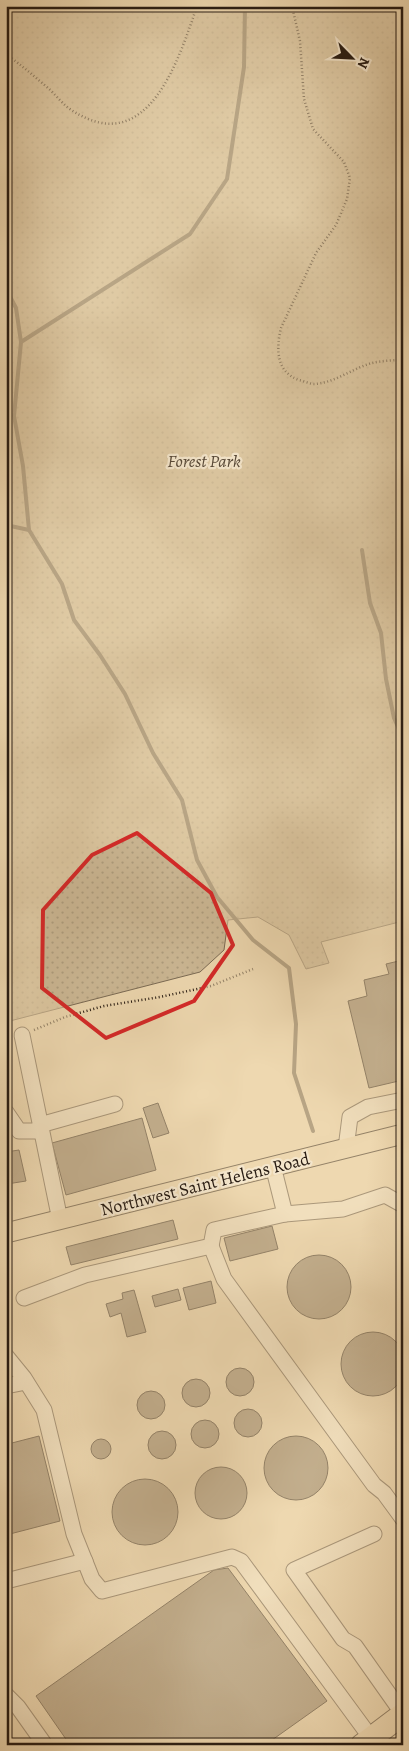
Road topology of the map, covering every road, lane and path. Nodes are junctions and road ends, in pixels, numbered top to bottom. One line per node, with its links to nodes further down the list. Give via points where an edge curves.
1 (197, 6): 3 (path, via 183,48 156,99 132,120 100,122 73,111)
2 (292, 6): 4 (path, via 300,41 304,100 313,129 344,162 350,178 347,199 336,225 316,253 281,328 278,360 285,372 313,384 372,364)
3 (6, 54)
4 (403, 360)
5 (253, 969): 6 (path, via 211,986 104,1006 65,1017)
6 (22, 1036): 10 (lane)
7 (403, 1100): 12 (lane, via 368,1107 350,1117)
8 (115, 1104): 10 (lane)
9 (6, 1112): 10 (lane, via 19,1131)
10 (41, 1128): 16 (lane)
11 (403, 1134): 12 (main road, Northwest Saint Helens Road)
12 (346, 1148): 13 (main road, Northwest Saint Helens Road)
13 (273, 1166): 15 (lane); 16 (main road, Northwest Saint Helens Road)
14 (401, 1200): 15 (lane, via 385,1195 343,1209)
15 (285, 1214): 18 (lane, via 214,1230)
16 (60, 1220): 17 (main road, Northwest Saint Helens Road)
17 (6, 1233)
18 (211, 1246): 19 (lane, via 85,1275); 23 (lane, via 224,1279 374,1485)
19 (24, 1298)
20 (6, 1356): 21 (lane)
21 (26, 1382): 22 (lane); 25 (lane, via 44,1410 74,1534)
22 (6, 1386)
23 (403, 1519)
24 (374, 1534): 28 (lane, via 294,1570 344,1639 355,1646)
25 (85, 1561): 26 (lane); 29 (lane, via 92,1579 102,1591 232,1557 241,1561)
26 (6, 1581)
27 (6, 1695): 30 (lane)
28 (403, 1714): 29 (highway)
29 (366, 1741)
30 (45, 1745)

